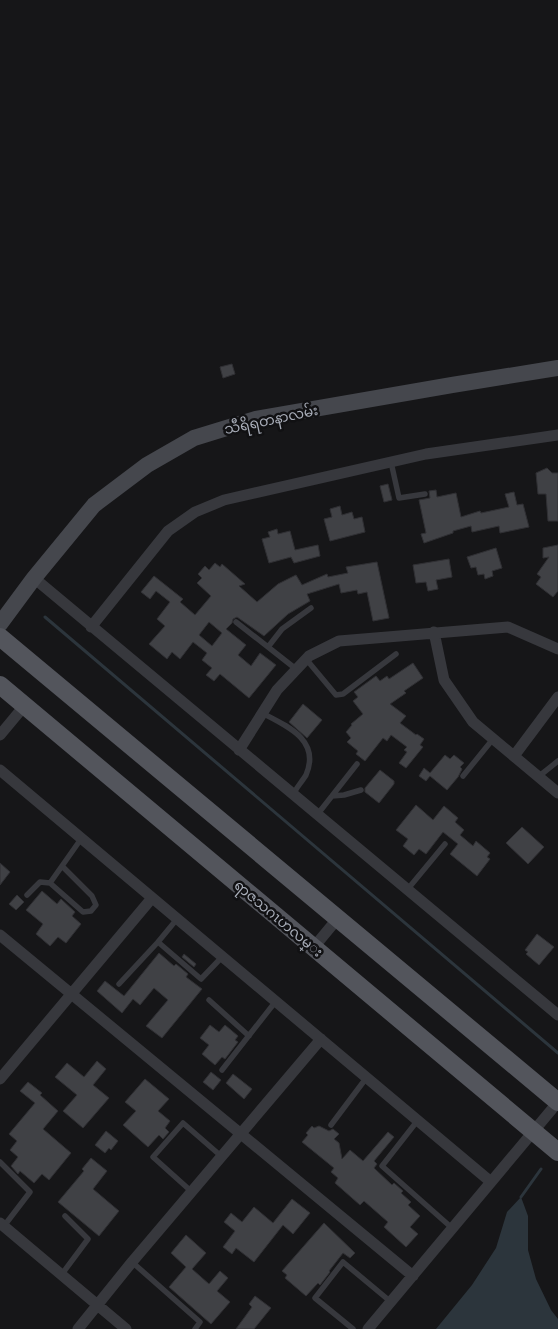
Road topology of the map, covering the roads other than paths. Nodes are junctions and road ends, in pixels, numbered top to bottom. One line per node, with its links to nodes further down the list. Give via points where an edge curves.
1 (558, 368): 5 (main road, သီရိရတနာလမ်း, via 256,419 194,438 147,465 94,505)
2 (558, 435): 3 (street)
3 (392, 462): 4 (lane, via 399,498); 9 (street, via 224,500 195,512 168,531)
4 (425, 494)
5 (34, 578): 8 (main road, သီရိရတနာလမ်း); 9 (street)
6 (311, 608): 12 (lane, via 282,629)
7 (236, 622): 12 (lane)
8 (0, 624)
9 (91, 627): 23 (street)
10 (434, 632): 13 (street, via 508,627); 15 (street, via 339,641); 22 (street, via 444,680 473,722)
11 (0, 637): 42 (main road)
12 (268, 647): 16 (lane)
13 (558, 649)
14 (396, 654): 15 (lane, via 336,696)
15 (306, 659): 16 (street)
16 (296, 670): 20 (street, via 276,690)
17 (0, 685): 19 (main road, ရာဇသဂၤဟလမ္း)
18 (556, 702): 24 (street)
19 (25, 705): 21 (street); 46 (main road, ရာဇသဂၤဟလမ္း)
20 (262, 713): 23 (street); 31 (lane, via 287,725 306,742 310,756 306,774)
21 (0, 735)
22 (493, 739): 24 (street); 28 (lane)
23 (239, 750): 34 (street)
24 (514, 756): 29 (street)
25 (558, 761): 29 (lane)
26 (357, 764): 33 (lane)
27 (1, 774): 35 (street)
28 (464, 776)
29 (538, 776): 32 (street)
30 (361, 790): 33 (lane)
31 (295, 791)
32 (558, 792)
33 (332, 796): 34 (lane)
34 (317, 815): 39 (street)
35 (81, 838): 37 (lane); 41 (street)
36 (446, 844): 39 (lane)
37 (62, 866): 38 (lane); 38 (lane, via 92,896 96,905 91,911 83,912)
38 (50, 883): 40 (lane, via 40,882)
39 (408, 890): 52 (street)
40 (27, 895)
41 (152, 898): 43 (street); 49 (street)
42 (338, 918): 46 (street); 58 (main road)
43 (177, 919): 45 (lane); 47 (street)
44 (0, 935): 49 (street)
45 (158, 942): 47 (lane, via 201,979); 48 (lane)
46 (314, 947): 61 (main road, ရာဇသဂၤဟလမ္း)
47 (222, 957): 51 (street)
48 (119, 984)
49 (71, 994): 57 (street); 62 (street)
50 (209, 1000): 53 (lane)
51 (276, 1001): 53 (lane); 54 (street)
52 (558, 1015)
53 (249, 1036): 55 (lane)
54 (321, 1039): 56 (street); 62 (street)
55 (222, 1070)
56 (367, 1077): 59 (street); 60 (lane)
57 (0, 1079)
58 (558, 1102): 61 (street)
59 (418, 1120): 66 (street); 70 (lane, via 382,1166)
60 (330, 1125)
61 (534, 1132): 63 (main road, ရာဇသဂၤဟလမ္း); 66 (street)
62 (240, 1134): 64 (street); 73 (street)
63 (558, 1152)
64 (221, 1156): 67 (street); 67 (lane, via 183,1124 153,1156)
65 (0, 1162): 69 (lane, via 30,1192)
66 (492, 1182): 70 (street)
67 (192, 1192): 71 (street)
68 (66, 1216): 72 (lane, via 88,1239)
69 (2, 1224): 72 (street)
70 (452, 1228): 73 (street)
71 (132, 1262): 75 (street); 78 (lane, via 200,1322)
72 (62, 1274): 75 (street)
73 (413, 1276): 74 (street)
74 (391, 1302): 79 (lane, via 343,1262 315,1298); 80 (street)
75 (98, 1304): 76 (street); 77 (street)
76 (78, 1329)
77 (126, 1329)
78 (195, 1329)
79 (353, 1329)
80 (368, 1329)

